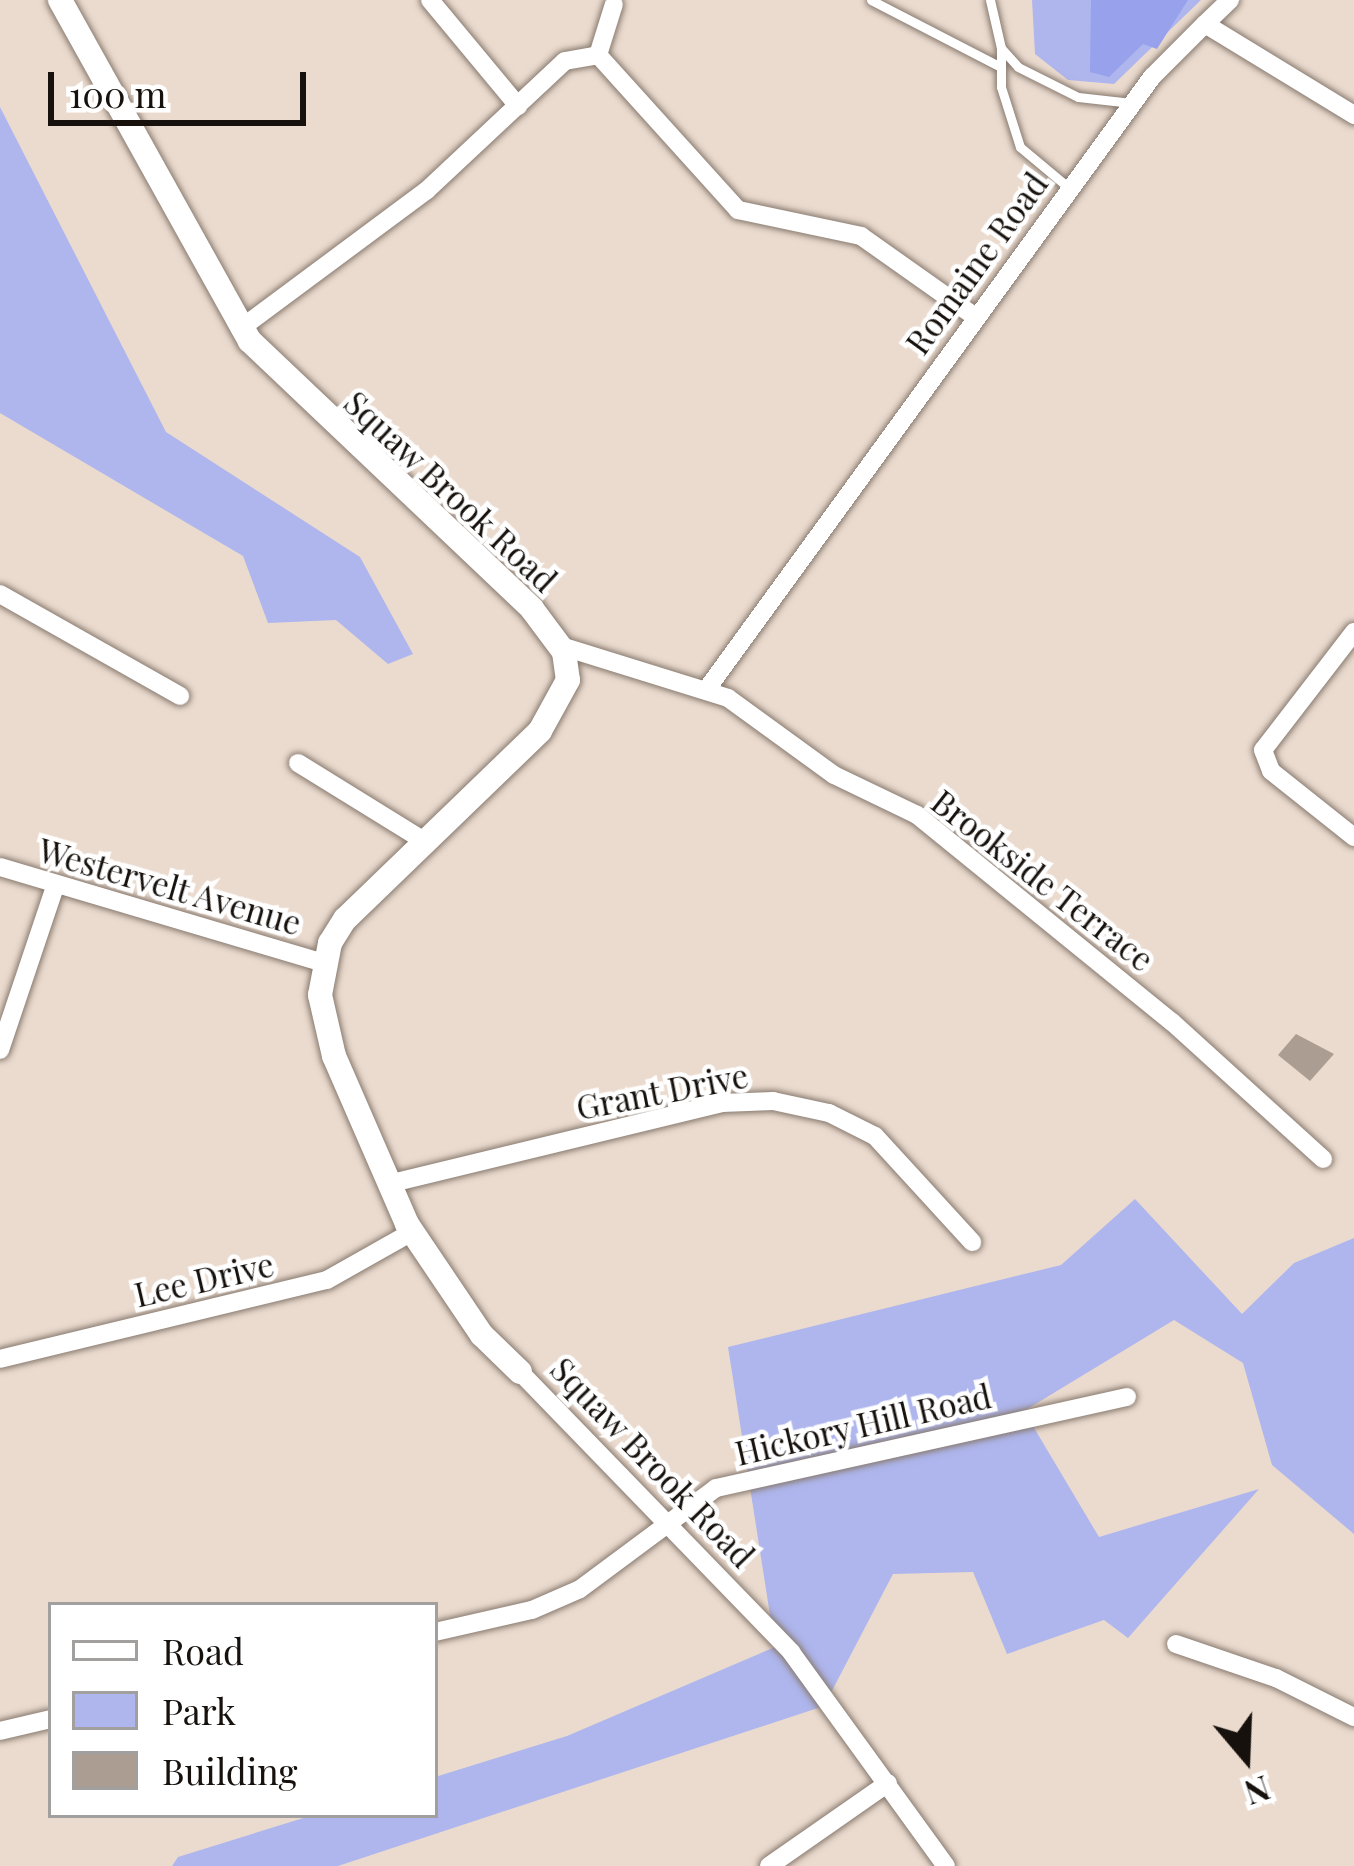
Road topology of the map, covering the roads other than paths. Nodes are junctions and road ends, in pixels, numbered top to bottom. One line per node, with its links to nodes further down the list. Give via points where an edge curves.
1 (60, 0): 16 (street, Squaw Brook Road)
2 (430, 0): 12 (street)
3 (871, 0): 10 (lane)
4 (990, 0): 8 (lane)
5 (1230, 0): 7 (street, Romaine Road)
6 (614, 4): 9 (street)
7 (1205, 24): 11 (street, Romaine Road); 13 (street)
8 (1001, 48): 10 (lane); 11 (lane, via 1018,67 1078,98)
9 (598, 55): 12 (street, via 566,61); 15 (street, via 738,210 861,236)
10 (1001, 68): 14 (lane, via 1020,147)
11 (1132, 103): 14 (street, Romaine Road)
12 (518, 106): 16 (street, via 426,191)
13 (1354, 115)
14 (1069, 188): 15 (street, Romaine Road)
15 (974, 316): 20 (street, Romaine Road)
16 (241, 329): 19 (street, Squaw Brook Road)
17 (0, 594): 21 (street)
18 (1354, 632): 23 (street, via 1263,750 1271,771)
19 (561, 646): 20 (street, Brookside Terrace); 24 (street, Squaw Brook Road, via 568,680 550,717)
20 (707, 689): 29 (street, Brookside Terrace, via 835,775 942,832)
21 (180, 696)
22 (298, 764): 24 (street)
23 (1354, 837)
24 (426, 842): 27 (street, Squaw Brook Road, via 345,920)
25 (0, 867): 26 (street, Westervelt Avenue)
26 (56, 884): 27 (street, Westervelt Avenue); 28 (street)
27 (324, 963): 30 (street, Squaw Brook Road, via 323,1022)
28 (0, 1050)
29 (1323, 1159)
30 (388, 1184): 31 (street, Squaw Brook Road); 32 (street, Grant Drive, via 722,1103 773,1101 829,1113 875,1136)
31 (412, 1232): 33 (street, Lee Drive, via 327,1280); 34 (street, Squaw Brook Road, via 482,1335)
32 (972, 1242)
33 (0, 1360)
34 (520, 1372): 36 (street, Squaw Brook Road)
35 (1127, 1397): 36 (street, Hickory Hill Road, via 716,1488)
36 (666, 1522): 37 (street, Hickory Hill Road, via 608,1571 545,1606); 42 (street, Squaw Brook Road, via 790,1652)
37 (438, 1631)
38 (1176, 1644): 39 (street, via 1276,1678)
39 (1354, 1717)
40 (48, 1720): 41 (street)
41 (0, 1731)
42 (888, 1783): 43 (street); 44 (street, Squaw Brook Road)
43 (770, 1866)
44 (946, 1866)

